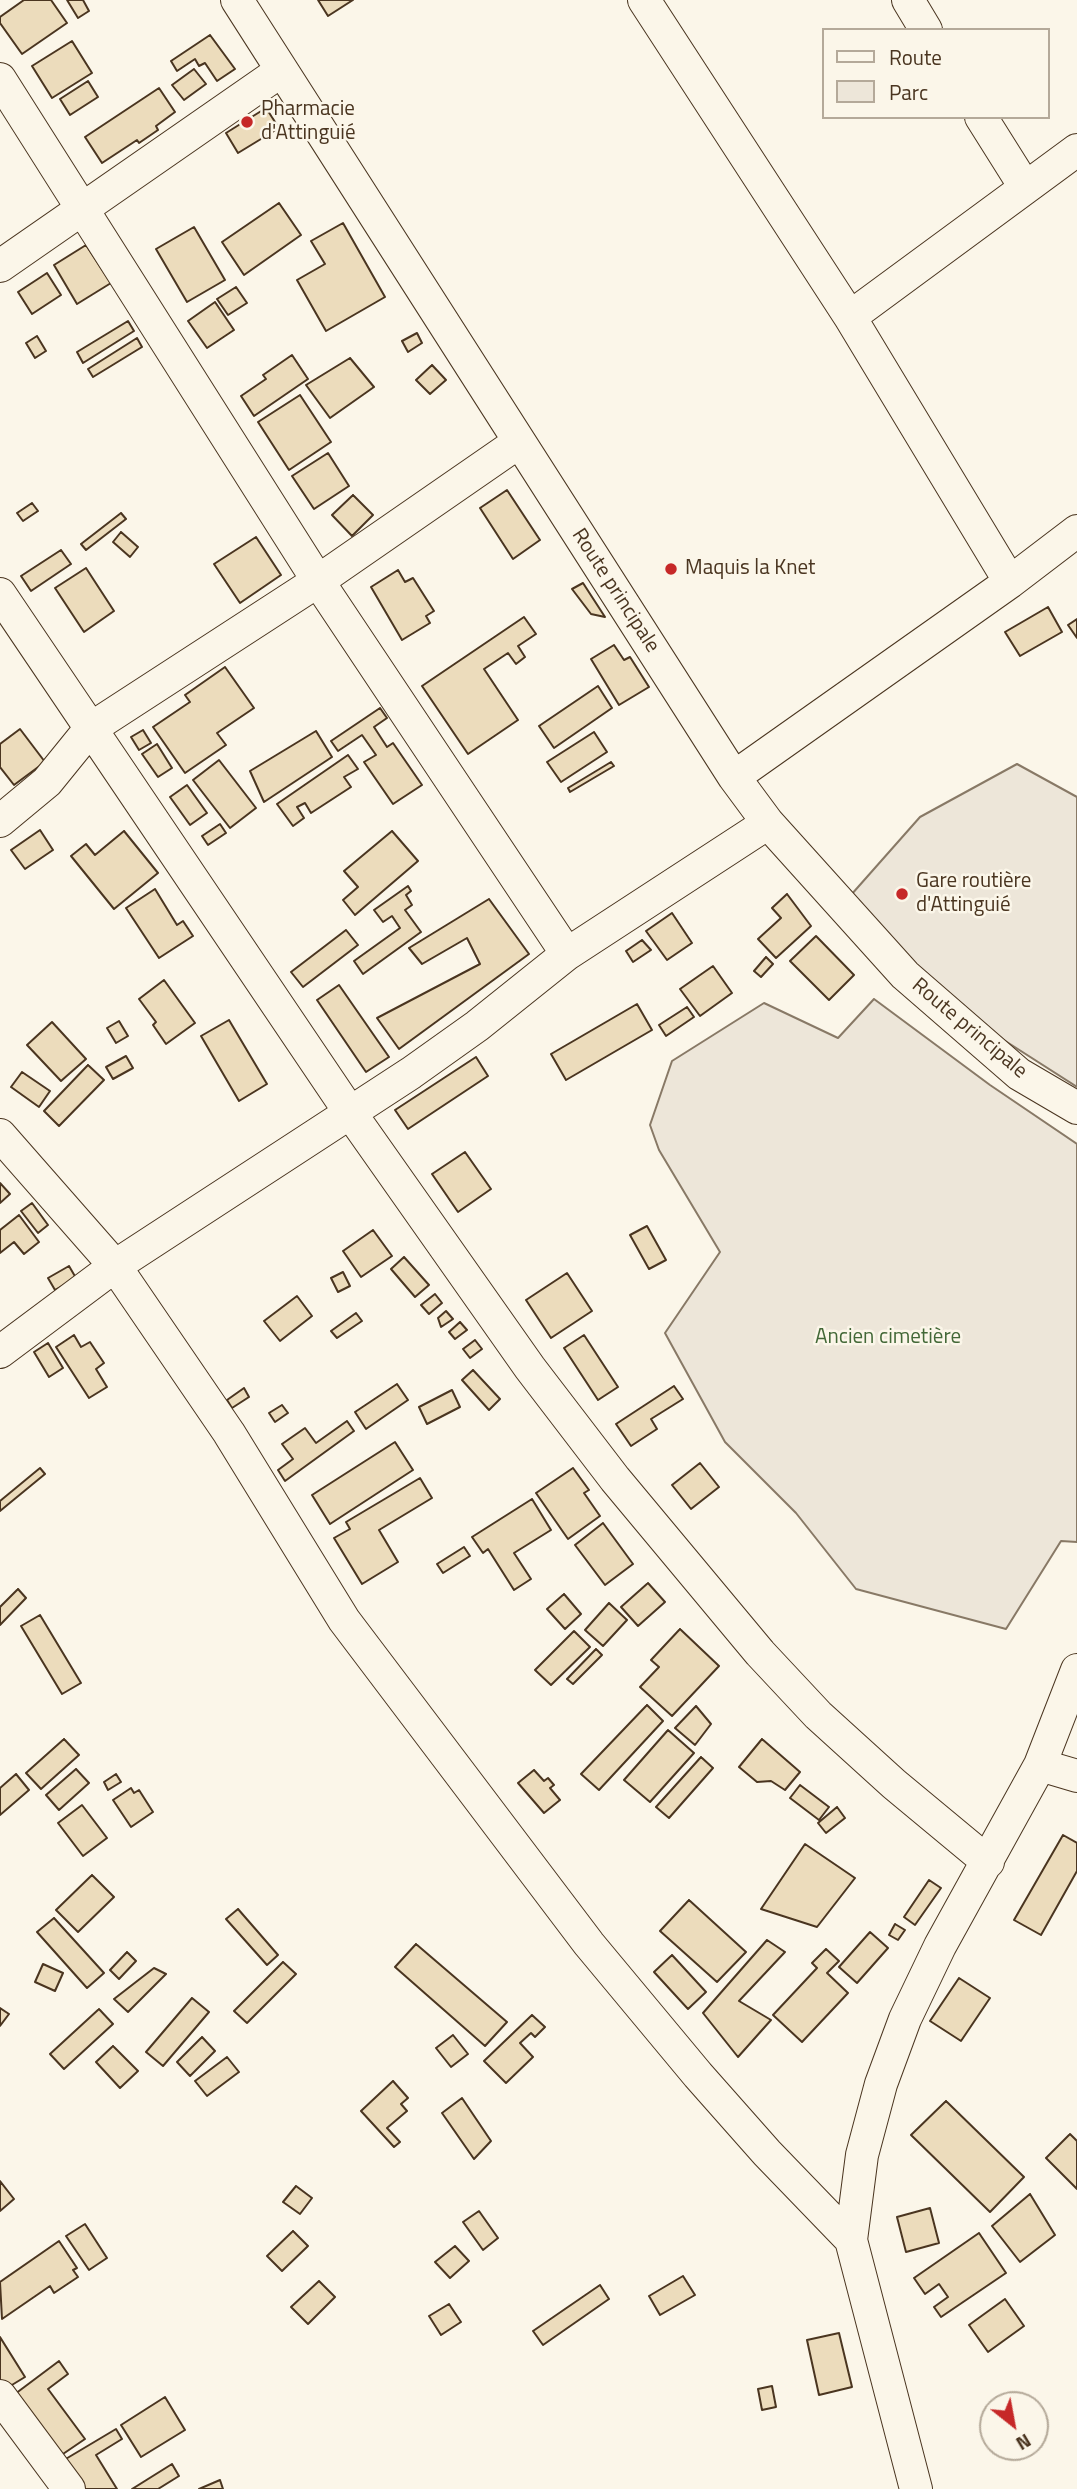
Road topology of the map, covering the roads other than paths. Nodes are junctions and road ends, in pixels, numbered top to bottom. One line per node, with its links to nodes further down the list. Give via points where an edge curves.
1 (237, 0): 5 (street, Route principale)
2 (644, 0): 12 (street)
3 (908, 0): 4 (street)
4 (925, 28)
5 (281, 71): 10 (street); 13 (street, Route principale)
6 (0, 79): 10 (street)
7 (982, 119): 9 (street)
8 (1077, 150): 9 (street)
9 (1026, 187): 12 (street)
10 (83, 209): 11 (street); 15 (street)
11 (0, 266)
12 (850, 317): 16 (street)
13 (519, 442): 15 (street); 19 (street, Route principale)
14 (1077, 531): 16 (street)
15 (318, 581): 18 (street); 22 (street)
16 (1010, 582): 19 (street)
17 (0, 594): 18 (street)
18 (90, 729): 20 (street, via 47,782); 24 (street)
19 (734, 776): 21 (street, Route principale)
20 (0, 821)
21 (768, 823): 22 (street); 23 (street, Route principale, via 905,975 1018,1074)
22 (566, 954): 24 (street, via 477,1026)
23 (1077, 1108)
24 (349, 1111): 26 (street); 31 (street, via 530,1368 692,1574 818,1715)
25 (0, 1135): 26 (street)
26 (115, 1266): 27 (street); 32 (street, via 229,1433 344,1620 462,1779 589,1944 698,2075)
27 (0, 1352)
28 (1077, 1671): 29 (street)
29 (1040, 1765): 30 (street); 31 (street)
30 (1077, 1776)
31 (988, 1862): 32 (street, via 940,1946 881,2084 862,2155)
32 (851, 2240): 35 (street)
33 (0, 2396): 34 (street)
34 (69, 2489)
35 (916, 2489)

